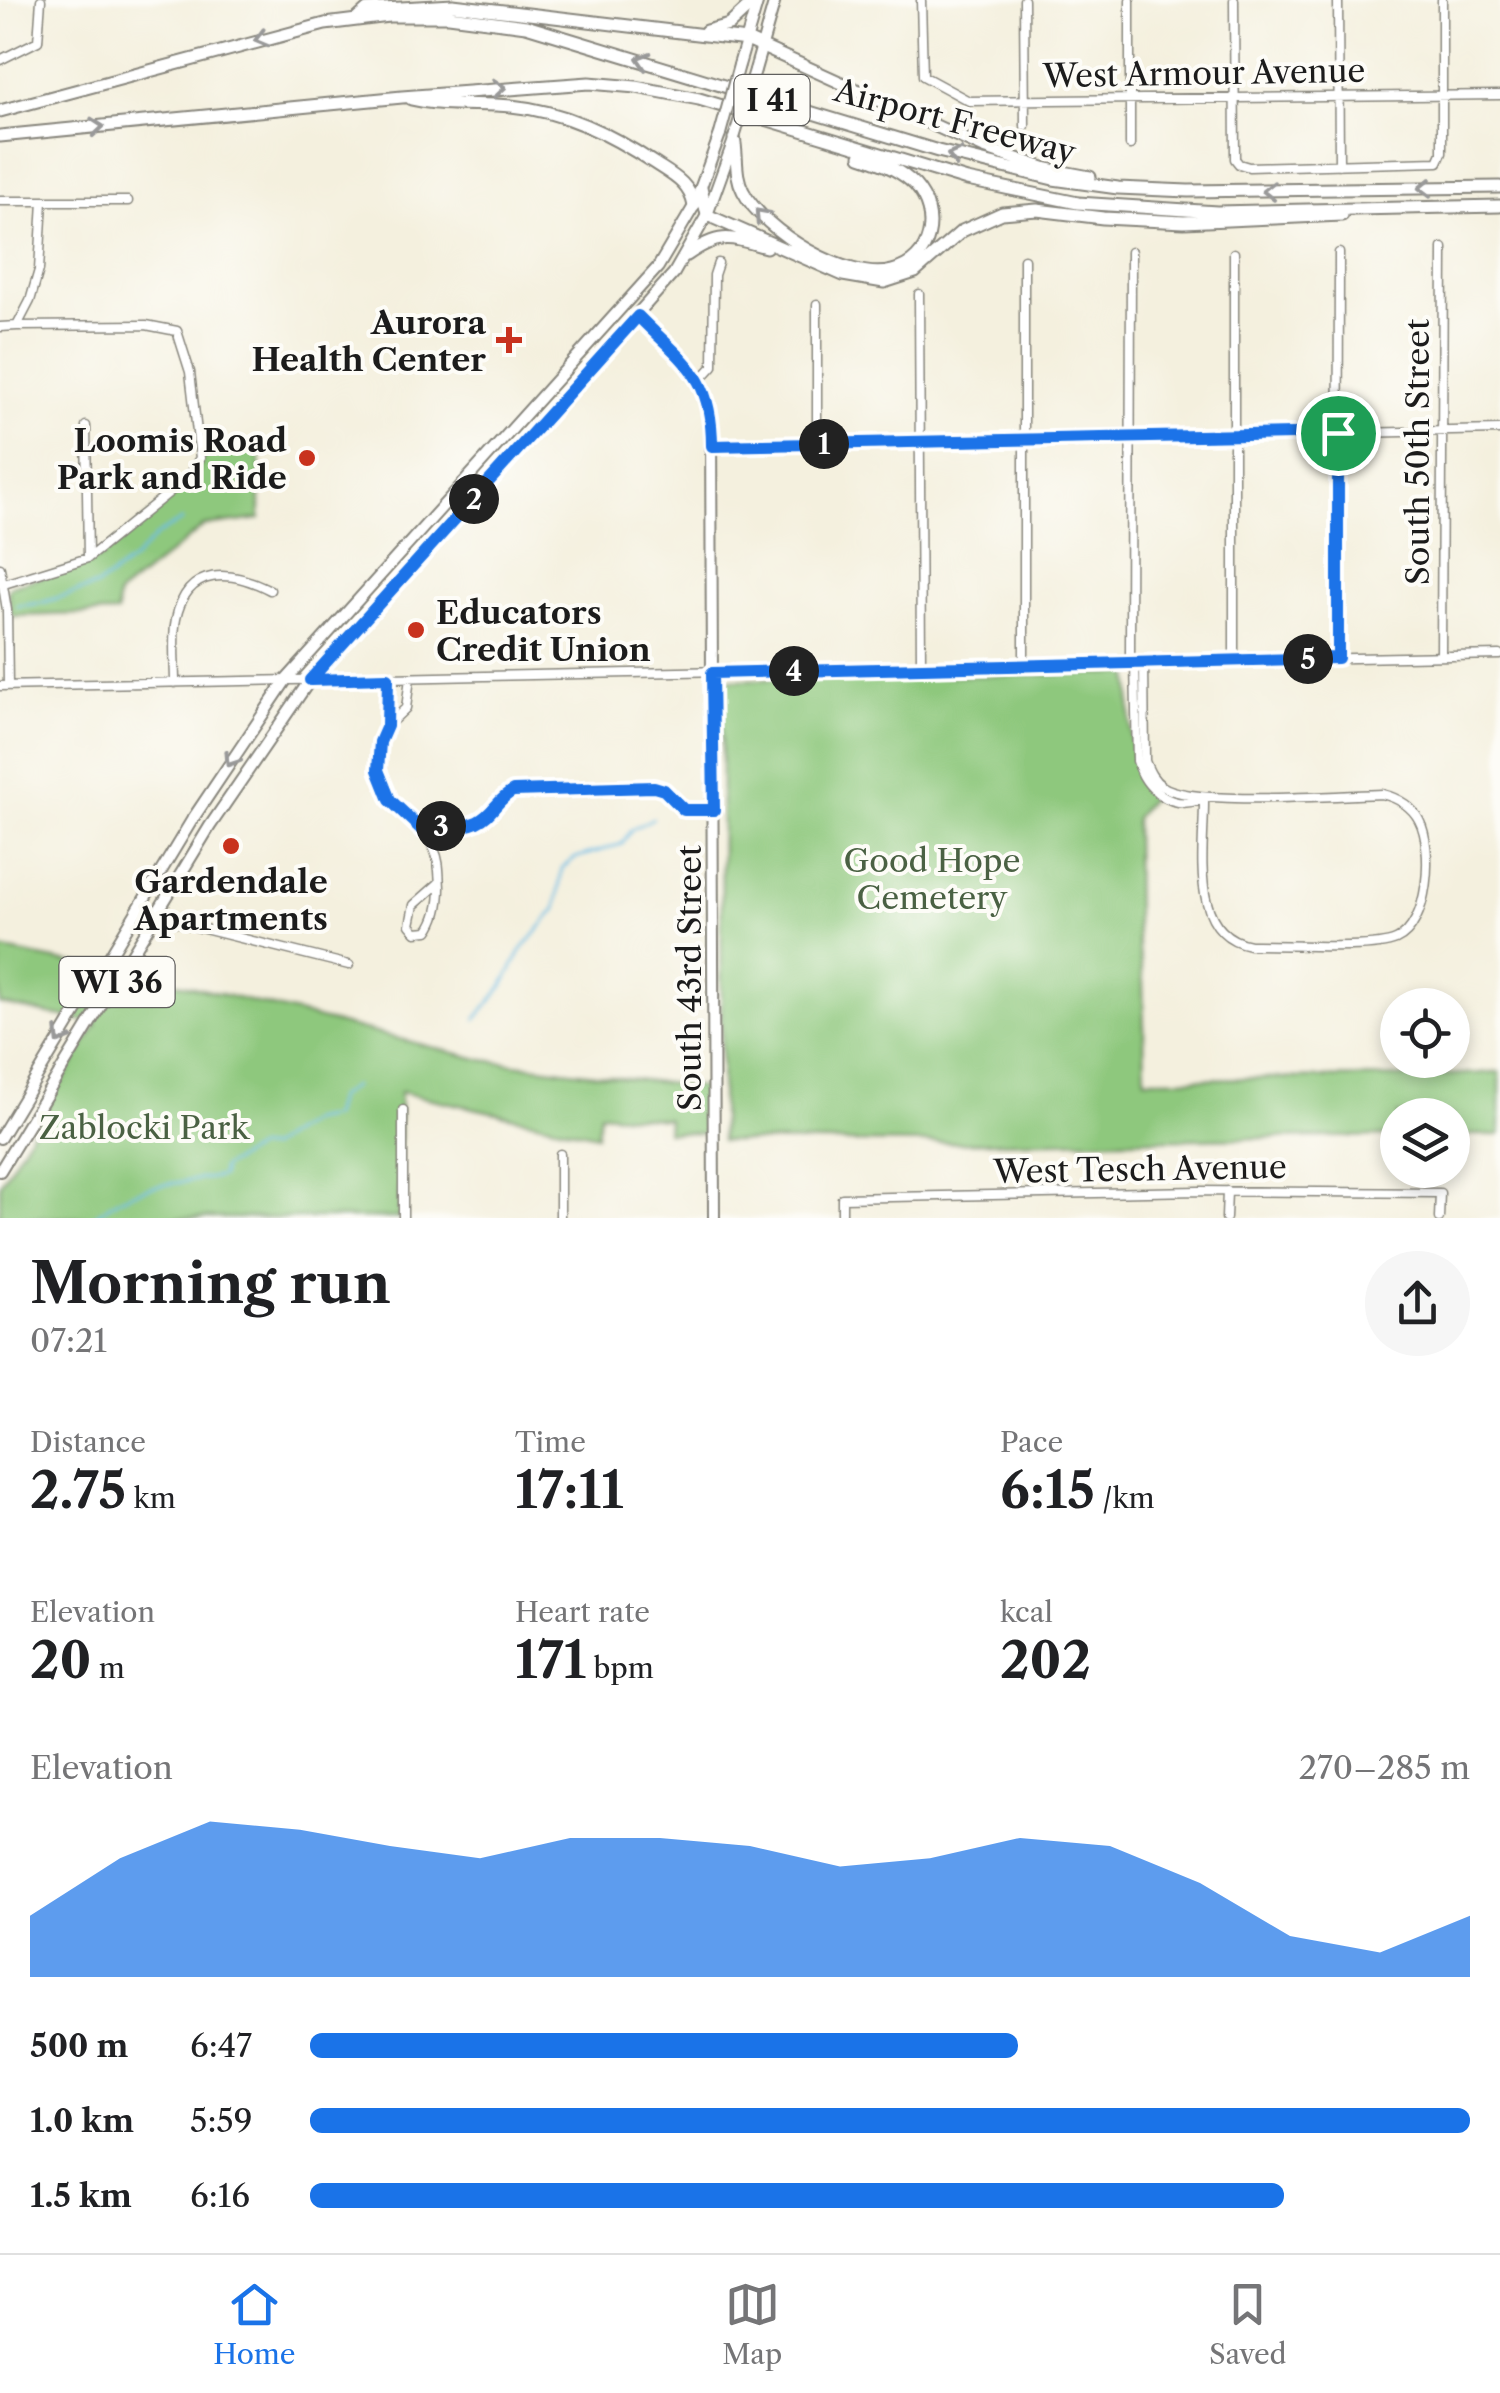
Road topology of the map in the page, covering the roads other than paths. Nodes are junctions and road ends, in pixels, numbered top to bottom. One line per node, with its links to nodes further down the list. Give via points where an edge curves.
1 (41, 0): 14 (street, via 38,41)
2 (757, 0): 11 (highway, via 729,25); 12 (main road, WI 36)
3 (776, 0): 13 (main road, WI 36)
4 (922, 0): 21 (street, West Armour Avenue, via 923,76 965,100)
5 (1024, 0): 21 (street)
6 (1130, 0): 19 (street)
7 (1234, 0): 20 (street)
8 (1338, 0): 17 (street)
9 (1442, 0): 18 (street)
10 (357, 19): 11 (highway, via 367,10 453,5); 22 (highway, Airport Freeway / I 41, one-way to 22); 31 (highway, Airport Freeway / I 41, one-way to 10, via 1088,184 985,164 510,22)
11 (696, 32): 12 (highway)
12 (747, 40): 13 (highway); 30 (main road, WI 36, bridge)
13 (762, 45): 26 (main road, WI 36, bridge); 31 (highway, via 1004,156)
14 (0, 60)
15 (1500, 95): 18 (street, West Armour Avenue)
16 (402, 96): 23 (highway, Airport Freeway / I 41, one-way to 23, via 636,87); 25 (highway, Airport Freeway / I 41, one-way to 16); 35 (highway, via 544,111 596,129 688,186)
17 (1338, 96): 18 (street, West Armour Avenue); 20 (street, West Armour Avenue); 28 (street)
18 (1441, 96): 28 (street, via 1440,160)
19 (1130, 98): 20 (street, West Armour Avenue); 21 (street, West Armour Avenue); 27 (street)
20 (1234, 98): 28 (street, via 1238,164)
21 (1025, 101): 24 (street)
22 (0, 111)
23 (774, 121): 26 (highway, one-way to 26, via 910,180 930,215 920,255 894,271 873,273 784,237 760,217 740,186); 37 (highway, Airport Freeway / I 41, via 968,180 1078,203 1166,211)
24 (1026, 126)
25 (0, 136)
26 (734, 138): 38 (main road, WI 36)
27 (1130, 145)
28 (1339, 166)
29 (1500, 187): 31 (highway, Airport Freeway / I 41, one-way to 31)
30 (702, 188): 35 (main road, WI 36); 38 (highway)
31 (1188, 192)
32 (0, 201): 34 (street)
33 (128, 201): 34 (street)
34 (43, 202): 52 (street, via 36,285)
35 (694, 206): 47 (main road, WI 36)
36 (1500, 206): 37 (highway, Airport Freeway / I 41)
37 (1349, 209): 40 (highway, via 1340,217 1204,222 1038,210 1002,214 962,232 915,272 884,282 843,275)
38 (707, 216): 40 (highway); 44 (main road, WI 36)
39 (1443, 248): 58 (street, South 50th Street)
40 (785, 251): 44 (highway, via 730,237)
41 (1131, 252): 61 (street)
42 (1234, 253): 60 (street)
43 (1339, 253): 59 (street)
44 (686, 255): 51 (main road, WI 36)
45 (1024, 259): 62 (street)
46 (718, 263): 55 (street, South 43rd Street, via 712,366)
47 (650, 276): 50 (main road, WI 36); 51 (main road, via 636,305)
48 (920, 294): 63 (street)
49 (817, 304): 64 (street)
50 (624, 306): 54 (main road); 66 (main road, WI 36)
51 (638, 316): 54 (main road, WI 36); 55 (main road)
52 (17, 326): 53 (street); 68 (street, via 146,325 177,331 190,372 200,458 186,478)
53 (0, 327)
54 (604, 354): 67 (main road, WI 36)
55 (700, 380): 65 (main road, South 43rd Street)
56 (86, 426): 68 (street)
57 (1500, 430): 58 (street)
58 (1442, 431): 59 (street); 73 (street, South 50th Street)
59 (1338, 433): 60 (street); 74 (street)
60 (1234, 435): 61 (street); 76 (street)
61 (1129, 438): 62 (street); 75 (street)
62 (1025, 440): 63 (street); 77 (street)
63 (922, 442): 64 (street); 78 (street)
64 (816, 444): 65 (street)
65 (712, 446): 79 (main road, South 43rd Street)
66 (455, 492): 67 (main road); 82 (main road, WI 36)
67 (470, 503): 83 (main road, WI 36)
68 (88, 558): 70 (street)
69 (0, 568): 70 (street)
70 (4, 584): 85 (street)
71 (270, 590): 84 (street, via 221,574 182,597 175,624)
72 (1500, 655): 73 (street)
73 (1441, 656): 74 (street)
74 (1338, 658): 76 (street)
75 (1136, 661): 76 (street); 77 (street); 87 (street, via 1145,782 1170,800)
76 (1234, 661)
77 (1024, 663): 78 (street)
78 (921, 667): 79 (street)
79 (712, 673): 81 (street); 88 (main road, South 43rd Street)
80 (388, 678): 81 (street); 83 (street); 86 (street)
81 (410, 678): 86 (street, via 406,708)
82 (286, 680): 83 (street); 84 (street); 91 (main road, WI 36, one-way to 91)
83 (310, 680): 92 (main road, WI 36)
84 (176, 683): 85 (street)
85 (4, 686)
86 (387, 726): 89 (street, via 378,753 383,788)
87 (1204, 798): 87 (street, via 1382,794 1402,801 1421,824 1425,844 1416,922 1401,938 1379,944 1250,946 1230,940 1206,906)
88 (714, 810): 89 (street, via 684,810 654,787 513,791 482,820); 103 (main road, South 43rd Street)
89 (422, 830): 90 (street, via 436,852)
90 (440, 883): 90 (street, via 432,926 416,932 410,924 414,905)
91 (140, 908): 92 (street); 94 (main road, WI 36, one-way to 94)
92 (156, 917): 93 (street); 95 (main road, WI 36)
93 (350, 965)
94 (34, 1081): 95 (main road); 97 (main road, WI 36)
95 (51, 1090): 99 (main road, WI 36)
96 (403, 1110): 101 (street)
97 (0, 1138)
98 (560, 1154): 102 (street)
99 (0, 1172)
100 (1227, 1191): 104 (street, West Tesch Avenue, via 842,1198); 105 (street); 106 (street, West Tesch Avenue, via 1440,1194)
101 (403, 1218)
102 (560, 1218)
103 (714, 1218)
104 (842, 1218)
105 (1226, 1218)
106 (1439, 1218)

